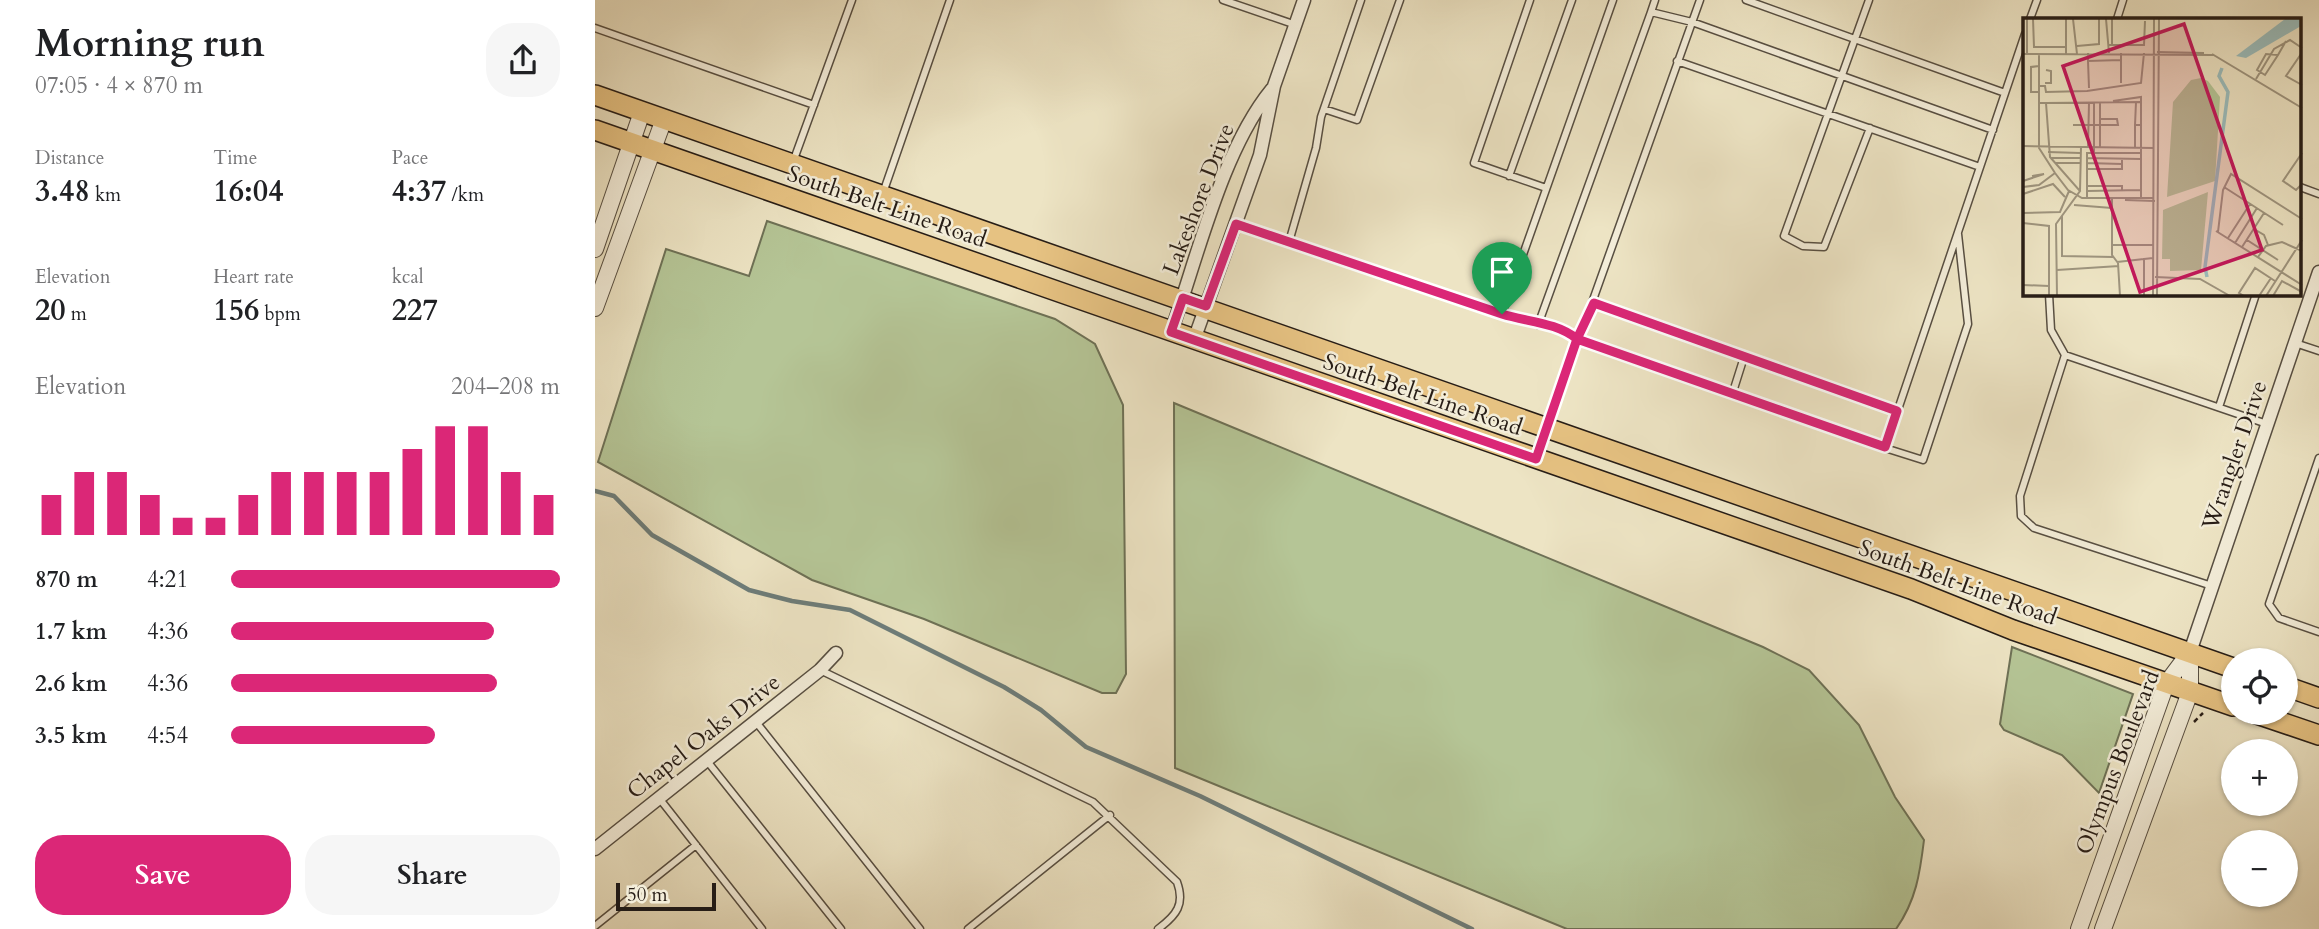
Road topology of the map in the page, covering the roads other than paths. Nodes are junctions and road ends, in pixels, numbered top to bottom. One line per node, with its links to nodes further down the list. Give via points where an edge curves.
1 (852, 0): 30 (lane)
2 (950, 0): 46 (lane)
3 (1223, 0): 16 (lane)
4 (1304, 0): 21 (street, Lakeshore Drive)
5 (1361, 0): 31 (lane)
6 (1400, 0): 31 (lane, via 1357,120)
7 (1530, 0): 42 (lane, via 1474,163)
8 (1572, 0): 42 (lane)
9 (1613, 0): 44 (lane)
10 (1655, 0): 17 (lane)
11 (1700, 0): 20 (lane)
12 (1746, 0): 23 (lane)
13 (1868, 0): 23 (lane)
14 (2037, 0): 18 (lane)
15 (2123, 0): 19 (lane)
16 (1235, 2): 21 (lane)
17 (1651, 12): 20 (lane); 59 (lane)
18 (2030, 18)
19 (2117, 18)
20 (1692, 22): 25 (lane); 26 (lane)
21 (1296, 25): 27 (street, Lakeshore Drive)
22 (595, 28): 30 (lane)
23 (1856, 39): 26 (lane); 28 (lane)
24 (2023, 40): 28 (lane)
25 (1677, 61): 33 (lane); 55 (lane)
26 (1841, 76): 33 (lane); 37 (lane)
27 (1274, 86): 47 (street, Lakeshore Drive, via 1260,155); 54 (street, Lakeshore Drive, via 1256,108 1234,150)
28 (2005, 93): 37 (lane)
29 (595, 95): 32 (main road, South Belt Line Road)
30 (814, 105): 40 (lane)
31 (1324, 109): 49 (lane)
32 (642, 112): 34 (main road, South Belt Line Road); 38 (street)
33 (1828, 114): 35 (lane); 35 (lane, via 1784,236 1803,246 1824,247)
34 (664, 119): 39 (street); 40 (main road, South Belt Line Road)
35 (1870, 128): 41 (lane)
36 (595, 130): 38 (main road, South Belt Line Road)
37 (1993, 130): 41 (lane)
38 (632, 143): 39 (main road, South Belt Line Road); 50 (street)
39 (653, 150): 57 (street); 60 (main road, South Belt Line Road)
40 (793, 163): 46 (main road, South Belt Line Road)
41 (1980, 166): 48 (lane)
42 (1510, 176): 44 (lane)
43 (2301, 187): 45 (lane)
44 (1546, 188): 58 (lane)
45 (2319, 194)
46 (883, 195): 54 (main road, South Belt Line Road)
47 (1236, 224): 49 (lane); 56 (street, Lakeshore Drive)
48 (1958, 232): 69 (lane); 72 (lane, via 1968,324 1923,460)
49 (1289, 242): 58 (lane)
50 (595, 248)
51 (2319, 272): 63 (street, Wrangler Drive)
52 (2049, 296): 65 (lane, via 2051,330)
53 (2255, 296): 68 (lane)
54 (1183, 298): 56 (main road, South Belt Line Road); 60 (street, Lakeshore Drive)
55 (1594, 303): 61 (lane); 66 (lane)
56 (1206, 306): 62 (street, Lakeshore Drive); 71 (main road, South Belt Line Road)
57 (595, 308)
58 (1502, 314): 59 (lane)
59 (1538, 325): 61 (lane, via 1553,325)
60 (1171, 332): 62 (main road, South Belt Line Road)
61 (1577, 339): 67 (lane); 71 (lane)
62 (1194, 340): 74 (main road, South Belt Line Road)
63 (2295, 343): 64 (lane); 70 (street, Wrangler Drive)
64 (2319, 351)
65 (2065, 355): 68 (lane); 75 (lane, via 2020,496 2021,516 2034,528)
66 (1744, 357): 67 (lane); 69 (lane)
67 (1732, 395): 72 (lane)
68 (2219, 407): 70 (lane)
69 (1897, 411): 72 (lane)
70 (2267, 424): 75 (street, Wrangler Drive)
71 (1547, 428): 74 (main road); 77 (main road, South Belt Line Road)
72 (1885, 447)
73 (2319, 458): 76 (lane, via 2269,604 2279,618)
74 (1536, 459): 81 (main road, South Belt Line Road, via 1911,589)
75 (2212, 586): 77 (street, Wrangler Drive)
76 (2319, 632)
77 (2190, 652): 79 (main road, South Belt Line Road); 81 (street, Olympus Boulevard); 83 (street, Olympus Boulevard)
78 (835, 653): 80 (street, Chapel Oaks Drive)
79 (2221, 664)
80 (820, 670): 86 (street, Chapel Oaks Drive); 91 (lane, via 1093,802)
81 (2166, 684): 83 (main road, South Belt Line Road); 94 (street, Olympus Boulevard)
82 (2298, 691): 84 (main road)
83 (2190, 692): 85 (main road, South Belt Line Road); 97 (street, Olympus Boulevard)
84 (2319, 698)
85 (2221, 702)
86 (756, 722): 89 (street, Chapel Oaks Drive); 101 (lane)
87 (2289, 725): 88 (main road)
88 (2319, 735)
89 (706, 760): 90 (street, Chapel Oaks Drive); 100 (lane)
90 (659, 798): 92 (lane); 93 (street, Chapel Oaks Drive)
91 (1110, 815): 102 (lane); 103 (lane, via 1177,882 1182,896 1175,916)
92 (696, 845): 95 (lane); 96 (lane)
93 (595, 849)
94 (2081, 922): 97 (street)
95 (756, 923): 98 (lane); 99 (lane)
96 (595, 926)
97 (2104, 926)
98 (749, 929)
99 (761, 929)
100 (841, 929)
101 (920, 929)
102 (968, 929)
103 (1158, 929)

